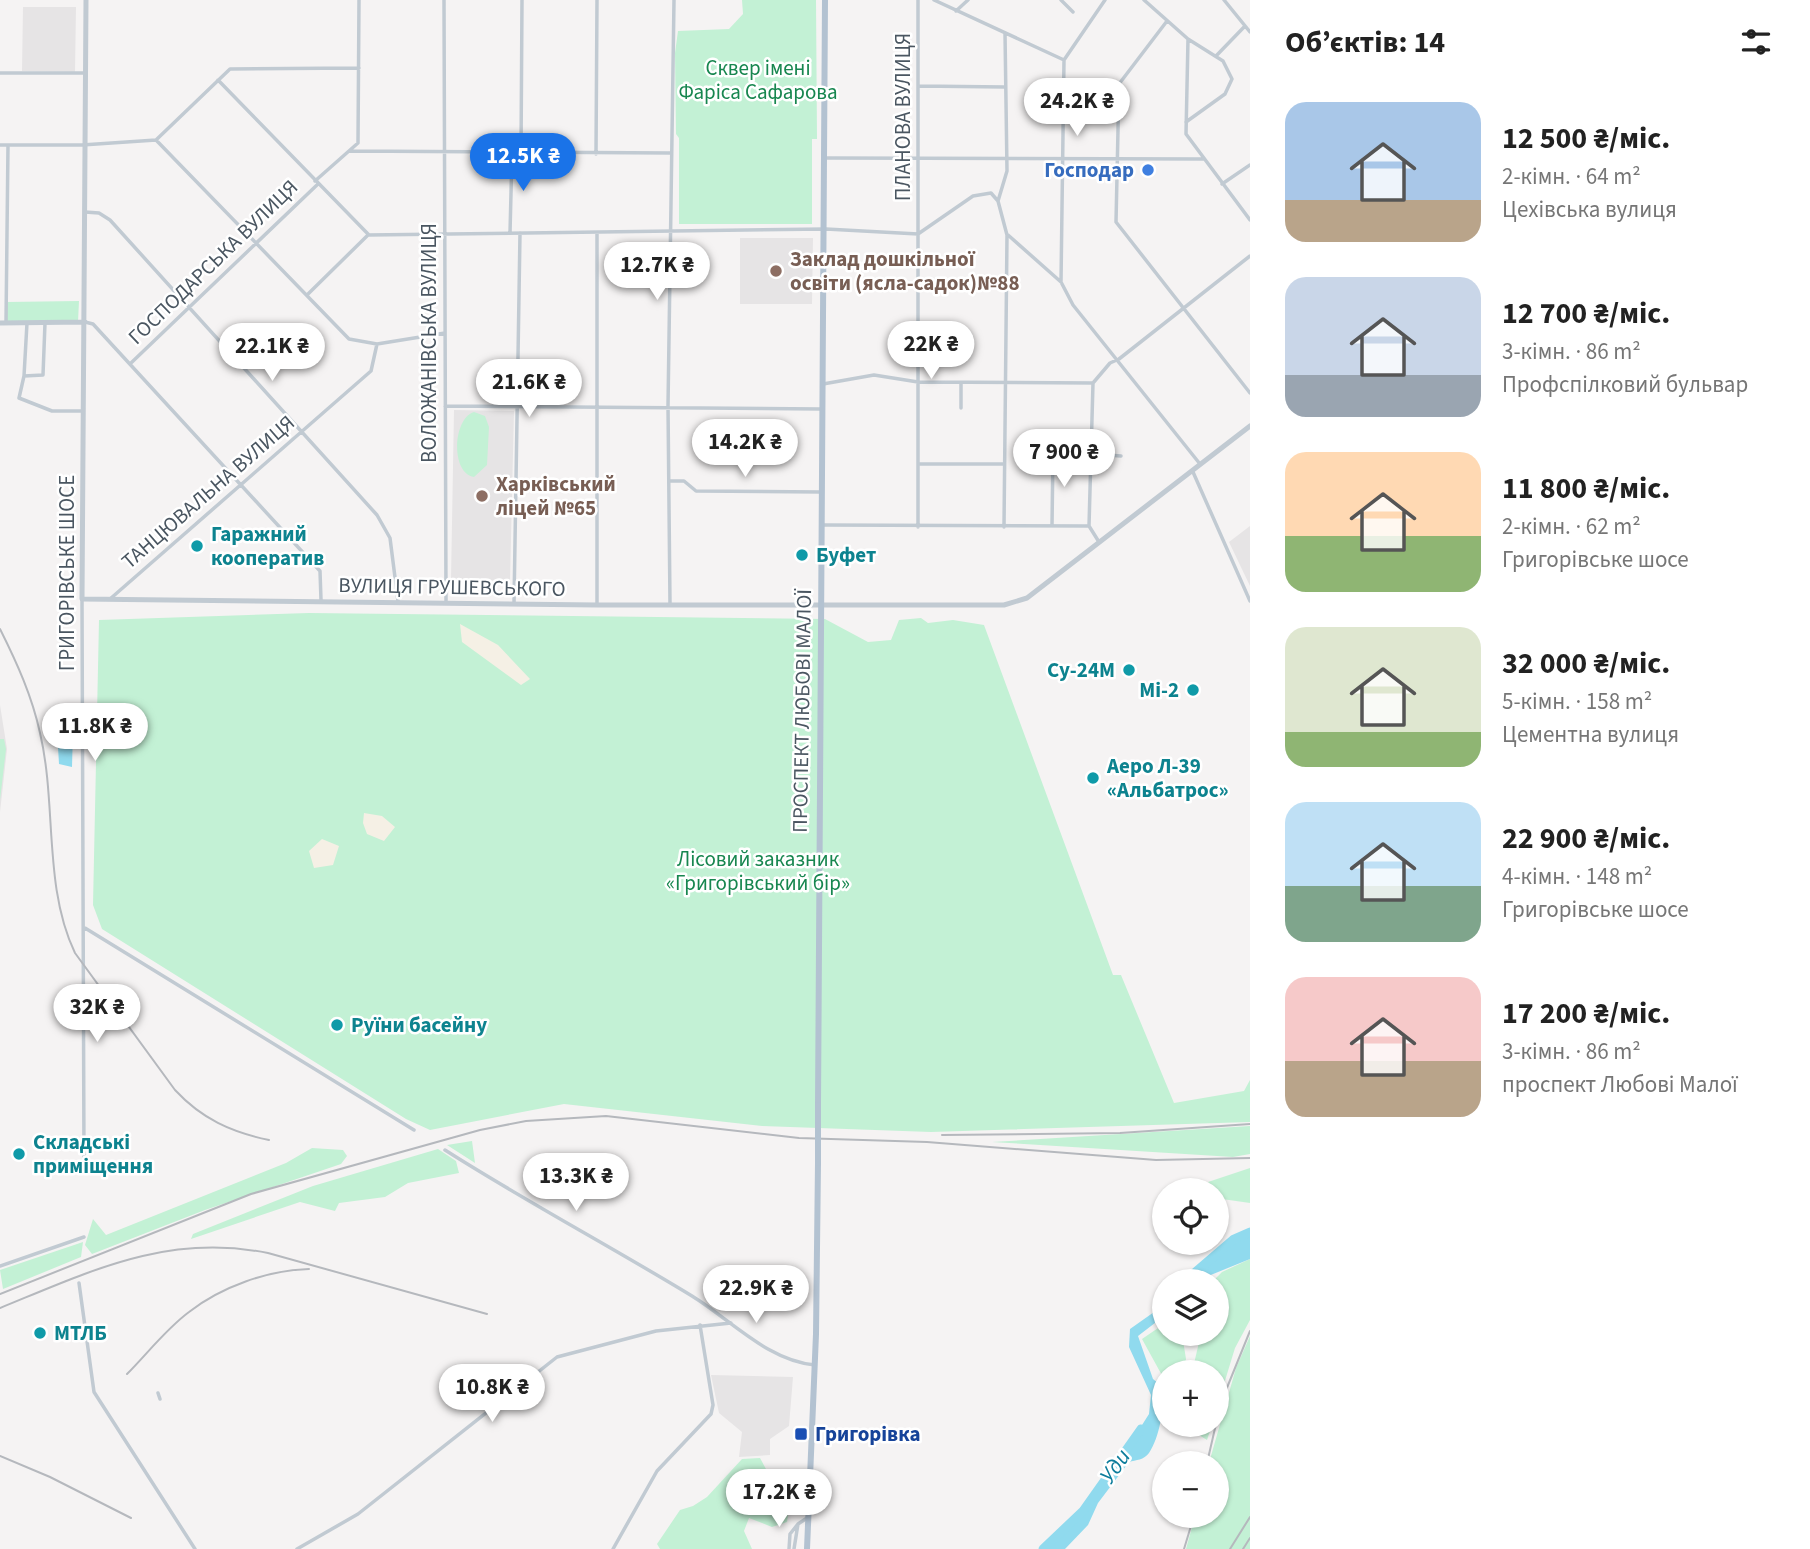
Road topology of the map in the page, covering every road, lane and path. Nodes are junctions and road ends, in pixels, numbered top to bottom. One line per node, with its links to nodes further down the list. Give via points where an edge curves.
1 (86, 0): 26 (street, ГРИГОРІВСЬКЕ ШОСЕ)
2 (359, 0): 24 (street)
3 (444, 0): 36 (street, ВОЛОЖАНІВСЬКА ВУЛИЦЯ)
4 (522, 0): 38 (street)
5 (597, 0): 40 (street)
6 (674, 0): 39 (street)
7 (825, 0): 44 (main road, ПРОСПЕКТ ЛЮБОВІ МАЛОЇ)
8 (918, 0): 28 (street, ПЛАНОВА ВУЛИЦЯ)
9 (934, 0): 15 (street)
10 (968, 0): 15 (street)
11 (1061, 0): 16 (street)
12 (1105, 0): 23 (street)
13 (1144, 0): 17 (street)
14 (1224, 0): 18 (street)
15 (956, 10): 20 (street)
16 (1073, 12)
17 (1167, 21): 21 (street); 43 (street, via 1119,84)
18 (1245, 26): 19 (street); 22 (street)
19 (1250, 32)
20 (1005, 33): 23 (street); 29 (street)
21 (1188, 39): 22 (street); 30 (street)
22 (1216, 56): 30 (street, via 1233,79 1225,94)
23 (1064, 60): 42 (street)
24 (359, 68): 27 (street, via 230,69); 35 (street, via 358,143)
25 (0, 73): 26 (street)
26 (85, 73): 34 (street, ГРИГОРІВСЬКЕ ШОСЕ)
27 (218, 80): 31 (street); 48 (street)
28 (918, 86): 29 (street); 45 (street, ПЛАНОВА ВУЛИЦЯ)
29 (1005, 87): 41 (street)
30 (1185, 122): 46 (street, via 1186,134)
31 (156, 140): 34 (street); 62 (street)
32 (0, 145): 33 (street)
33 (8, 145): 34 (street); 69 (street)
34 (84, 145): 51 (street, ГРИГОРІВСЬКЕ ШОСЕ)
35 (349, 151): 36 (street); 48 (street, ГОСПОДАРСЬКА ВУЛИЦЯ)
36 (445, 151): 37 (street); 54 (street, ВОЛОЖАНІВСЬКА ВУЛИЦЯ)
37 (512, 153): 38 (street); 57 (street)
38 (521, 153): 40 (street)
39 (671, 153): 40 (street); 56 (street)
40 (596, 154)
41 (1007, 157): 42 (street); 45 (street); 50 (street)
42 (1064, 157): 43 (street); 64 (street)
43 (1117, 157): 46 (street); 67 (street, via 1116,222)
44 (826, 158): 45 (street); 53 (main road, ПРОСПЕКТ ЛЮБОВІ МАЛОЇ)
45 (918, 158): 59 (street, ПЛАНОВА ВУЛИЦЯ)
46 (1203, 159): 49 (street)
47 (1250, 165): 49 (street)
48 (316, 183): 60 (street); 62 (street, ГОСПОДАРСЬКА ВУЛИЦЯ)
49 (1222, 184): 52 (street)
50 (998, 201): 59 (street, via 991,192 973,196); 61 (street)
51 (85, 212): 66 (street, via 110,220); 68 (street, ГРИГОРІВСЬКЕ ШОСЕ)
52 (1250, 220)
53 (826, 229): 56 (street); 59 (street); 81 (main road, ПРОСПЕКТ ЛЮБОВІ МАЛОЇ)
54 (443, 232): 57 (street); 60 (street); 72 (street, ВОЛОЖАНІВСЬКА ВУЛИЦЯ)
55 (597, 232): 56 (street); 58 (street); 85 (street)
56 (670, 232): 86 (street)
57 (510, 233): 58 (street)
58 (520, 233): 84 (street)
59 (918, 234): 77 (street, ПЛАНОВА ВУЛИЦЯ)
60 (368, 235): 65 (street)
61 (1007, 235): 64 (street); 79 (street)
62 (255, 244): 65 (street); 66 (street, ГОСПОДАРСЬКА ВУЛИЦЯ)
63 (1250, 256): 67 (street)
64 (1061, 282): 74 (street, via 1073,305)
65 (307, 295): 73 (street, via 349,339)
66 (189, 307): 75 (street, ГОСПОДАРСЬКА ВУЛИЦЯ); 91 (street)
67 (1182, 308): 74 (street); 82 (street)
68 (85, 322): 71 (street); 75 (street, via 93,324); 89 (street, ГРИГОРІВСЬКЕ ШОСЕ)
69 (3, 323): 70 (street)
70 (27, 323): 71 (street); 76 (street)
71 (46, 323): 76 (street, via 43,375)
72 (445, 333): 73 (street); 83 (street, ВОЛОЖАНІВСЬКА ВУЛИЦЯ)
73 (377, 344): 91 (street, ТАНЦЮВАЛЬНА ВУЛИЦЯ, via 371,371)
74 (1117, 360): 80 (street); 97 (street)
75 (131, 363): 100 (street)
76 (24, 376): 89 (street, via 20,399 52,411)
77 (918, 382): 78 (street); 81 (street, via 874,375); 95 (street, ПЛАНОВА ВУЛИЦЯ)
78 (961, 383): 79 (street); 87 (street)
79 (1004, 383): 80 (street); 96 (street)
80 (1093, 383): 93 (street)
81 (823, 384): 88 (main road, ПРОСПЕКТ ЛЮБОВІ МАЛОЇ)
82 (1250, 393)
83 (445, 405): 84 (street); 112 (street, ВОЛОЖАНІВСЬКА ВУЛИЦЯ)
84 (517, 405): 85 (street); 114 (street)
85 (596, 405): 86 (street); 116 (street)
86 (668, 406): 88 (street); 99 (street)
87 (961, 408)
88 (823, 409): 101 (main road, ПРОСПЕКТ ЛЮБОВІ МАЛОЇ)
89 (83, 411): 108 (street, ГРИГОРІВСЬКЕ ШОСЕ)
90 (1250, 426): 97 (street, ВУЛИЦЯ ГРУШЕВСЬКОГО)
91 (299, 433): 100 (street, ТАНЦЮВАЛЬНА ВУЛИЦЯ); 111 (street, via 376,515 390,538)
92 (1053, 452): 103 (street)
93 (1092, 454): 94 (street); 104 (street)
94 (1121, 456)
95 (918, 464): 96 (street); 105 (street, ПЛАНОВА ВУЛИЦЯ)
96 (1004, 464): 106 (street)
97 (1201, 466): 98 (street, ВУЛИЦЯ ГРУШЕВСЬКОГО)
98 (1193, 472): 107 (street, ВУЛИЦЯ ГРУШЕВСЬКОГО); 113 (street)
99 (669, 481): 101 (street, via 684,481 696,491); 115 (street)
100 (242, 485): 109 (street, ТАНЦЮВАЛЬНА ВУЛИЦЯ); 110 (street, via 320,571)
101 (823, 492): 102 (main road, ПРОСПЕКТ ЛЮБОВІ МАЛОЇ)
102 (822, 525): 105 (street); 117 (main road, ПРОСПЕКТ ЛЮБОВІ МАЛОЇ)
103 (1052, 526): 104 (street); 106 (street)
104 (1089, 526): 107 (street)
105 (918, 527): 106 (street)
106 (1004, 527)
107 (1100, 543): 117 (street, ВУЛИЦЯ ГРУШЕВСЬКОГО, via 1027,598 1004,606)
108 (82, 599): 109 (street, ВУЛИЦЯ ГРУШЕВСЬКОГО); 118 (street, ГРИГОРІВСЬКЕ ШОСЕ)
109 (110, 599): 110 (street, ВУЛИЦЯ ГРУШЕВСЬКОГО)
110 (321, 600): 111 (street, ВУЛИЦЯ ГРУШЕВСЬКОГО)
111 (398, 601): 112 (street, ВУЛИЦЯ ГРУШЕВСЬКОГО)
112 (446, 601): 114 (street, ВУЛИЦЯ ГРУШЕВСЬКОГО)
113 (1250, 601)
114 (514, 604): 116 (street, ВУЛИЦЯ ГРУШЕВСЬКОГО)
115 (670, 604): 116 (street, ВУЛИЦЯ ГРУШЕВСЬКОГО); 117 (street, ВУЛИЦЯ ГРУШЕВСЬКОГО)
116 (597, 605)
117 (821, 605): 127 (main road, ПРОСПЕКТ ЛЮБОВІ МАЛОЇ, bridge)
118 (85, 928): 119 (street); 121 (street, ГРИГОРІВСЬКЕ ШОСЕ)
119 (414, 1130)
120 (444, 1150): 125 (street)
121 (84, 1160)
122 (84, 1237): 123 (street)
123 (0, 1266)
124 (79, 1283): 131 (street, via 94,1392)
125 (731, 1323): 126 (street); 127 (street, via 795,1363)
126 (700, 1325): 132 (street, via 656,1331 557,1357 358,1514); 133 (street, via 711,1414 657,1472)
127 (815, 1365): 130 (main road, ПРОСПЕКТ ЛЮБОВІ МАЛОЇ)
128 (158, 1393): 129 (street)
129 (160, 1399)
130 (809, 1517): 134 (street, via 790,1534); 135 (main road, ПРОСПЕКТ ЛЮБОВІ МАЛОЇ)
131 (195, 1549)
132 (297, 1549)
133 (613, 1549)
134 (791, 1549)
135 (807, 1549)

